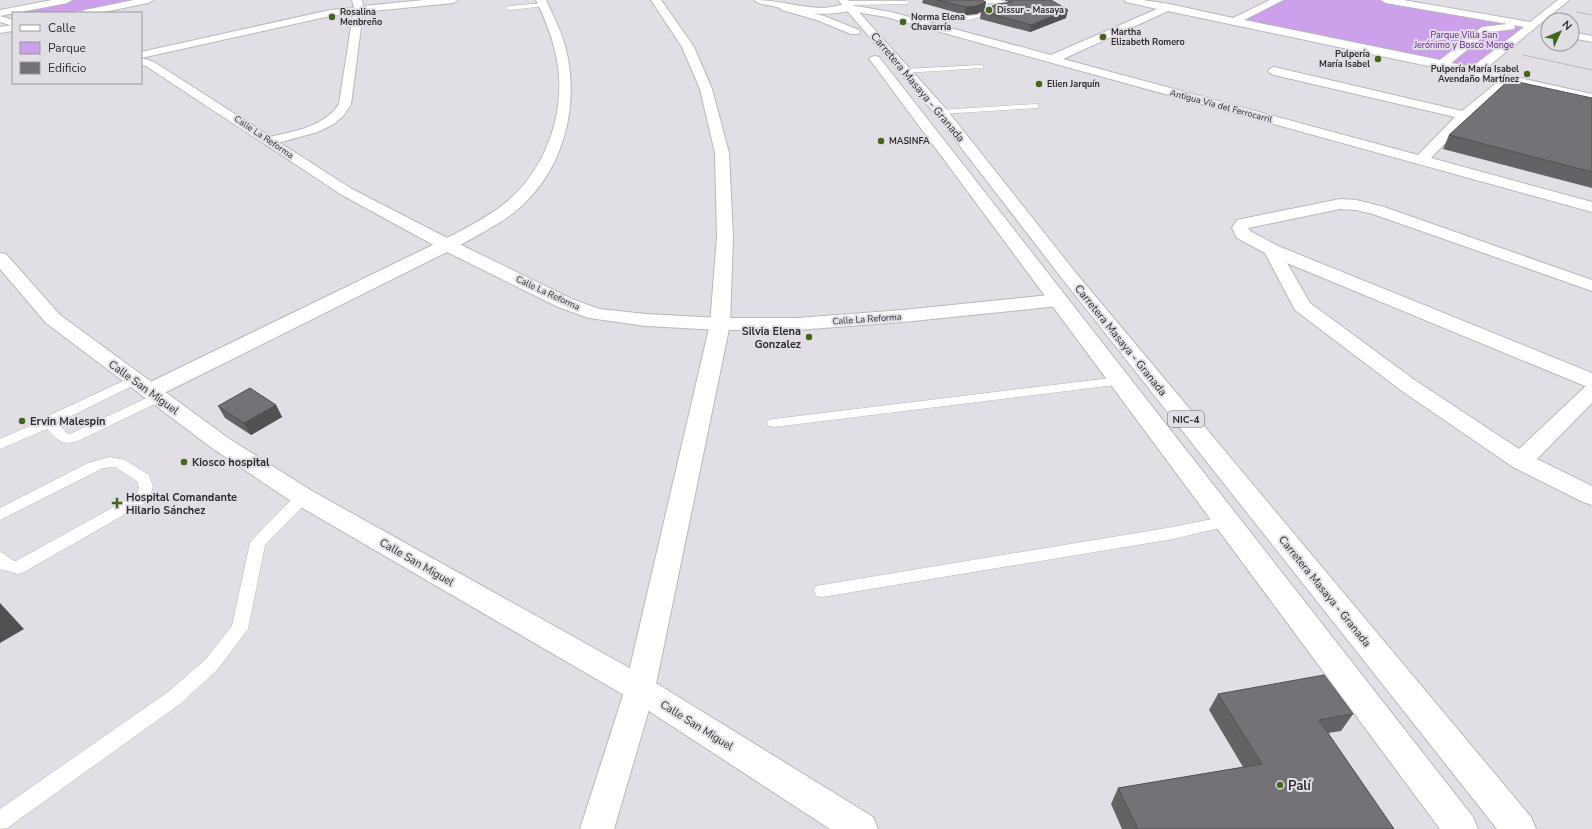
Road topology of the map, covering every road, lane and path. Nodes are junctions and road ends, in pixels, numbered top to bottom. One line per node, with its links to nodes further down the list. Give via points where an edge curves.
1 (67, 0): 22 (main road)
2 (148, 0): 21 (main road)
3 (453, 0): 16 (main road)
4 (656, 0): 57 (main road, via 688,47 706,89 722,154 725,237)
5 (759, 0): 18 (main road)
6 (799, 0): 15 (main road, via 816,4)
7 (1129, 0): 20 (main road)
8 (1183, 0): 20 (main road)
9 (1278, 0): 25 (main road)
10 (1386, 0): 27 (main road)
11 (1547, 1): 13 (main road)
12 (543, 2): 17 (lane); 52 (main road, via 561,48 566,82 560,133 540,176 516,202)
13 (1561, 2): 27 (main road)
14 (906, 3): 15 (lane)
15 (839, 4): 18 (main road, via 803,10); 24 (main road, Antigua Vía del Ferrocarril); 31 (main road, Carretera Masaya - Granada / NIC-4); 42 (main road, Carretera Masaya - Granada / NIC-4)
16 (358, 5): 35 (main road); 49 (main road, via 345,104 340,112 323,125)
17 (509, 8)
18 (785, 8): 31 (main road, via 819,16)
19 (995, 8): 24 (lane, via 973,17)
20 (1167, 8): 25 (main road); 36 (main road)
21 (89, 12)
22 (0, 13)
23 (0, 19): 26 (main road)
24 (910, 20): 36 (main road, Antigua Vía del Ferrocarril)
25 (1235, 21): 38 (main road)
26 (12, 23)
27 (1530, 26): 29 (main road); 34 (main road); 38 (main road, via 1486,29)
28 (12, 28): 30 (main road)
29 (1540, 29)
30 (0, 30)
31 (855, 32): 56 (main road, Carretera Masaya - Granada / NIC-4)
32 (1580, 37): 33 (main road)
33 (1592, 39)
34 (1501, 51): 40 (main road); 41 (path)
35 (142, 55)
36 (1052, 59): 50 (main road, Antigua Vía del Ferrocarril)
37 (142, 61): 49 (main road, Calle La Reforma)
38 (1442, 64): 40 (main road)
39 (981, 67): 42 (lane)
40 (1475, 70): 44 (main road)
41 (1592, 70)
42 (904, 71): 47 (main road, Carretera Masaya - Granada / NIC-4)
43 (1274, 72): 48 (main road)
44 (1509, 79): 45 (main road); 48 (main road)
45 (1592, 98)
46 (1035, 106): 47 (lane)
47 (941, 112): 77 (main road, Carretera Masaya - Granada / NIC-4, via 1075,283)
48 (1464, 115): 50 (main road)
49 (270, 141): 52 (main road, Calle La Reforma, via 347,192)
50 (1421, 160): 51 (main road, Antigua Vía del Ferrocarril)
51 (1592, 207)
52 (447, 245): 57 (main road, Calle La Reforma, via 565,303 596,314); 60 (main road)
53 (1272, 250): 55 (main road, via 1243,234 1240,228 1243,223 1340,204 1356,205 1378,210); 59 (main road); 65 (main road, via 1302,306 1409,386)
54 (2, 263): 60 (main road, Calle San Miguel, via 53,319)
55 (1592, 286)
56 (1059, 300): 57 (main road, Calle La Reforma, via 812,323); 58 (main road, Carretera Masaya - Granada / NIC-4)
57 (720, 324): 72 (main road)
58 (1118, 381): 63 (lane); 69 (main road, Carretera Masaya - Granada / NIC-4)
59 (1592, 381)
60 (148, 389): 62 (lane, via 53,419); 62 (lane, via 73,438 65,439); 67 (main road, Calle San Miguel, via 220,443)
61 (1592, 391): 65 (main road)
62 (49, 423): 64 (lane)
63 (774, 423)
64 (0, 444)
65 (1521, 461): 66 (main road)
66 (1592, 496)
67 (303, 497): 72 (main road, Calle San Miguel); 73 (lane, via 258,543 240,629 211,665 174,698)
68 (0, 515): 70 (lane, via 106,461 116,462 144,478 146,487 143,497 18,568 6,565)
69 (1227, 521): 71 (lane, via 1173,533); 76 (main road, Carretera Masaya - Granada / NIC-4)
70 (0, 558)
71 (822, 591)
72 (640, 689): 74 (main road); 75 (main road, Calle San Miguel)
73 (0, 821)
74 (597, 829)
75 (861, 829)
76 (1461, 829)
77 (1519, 829)

